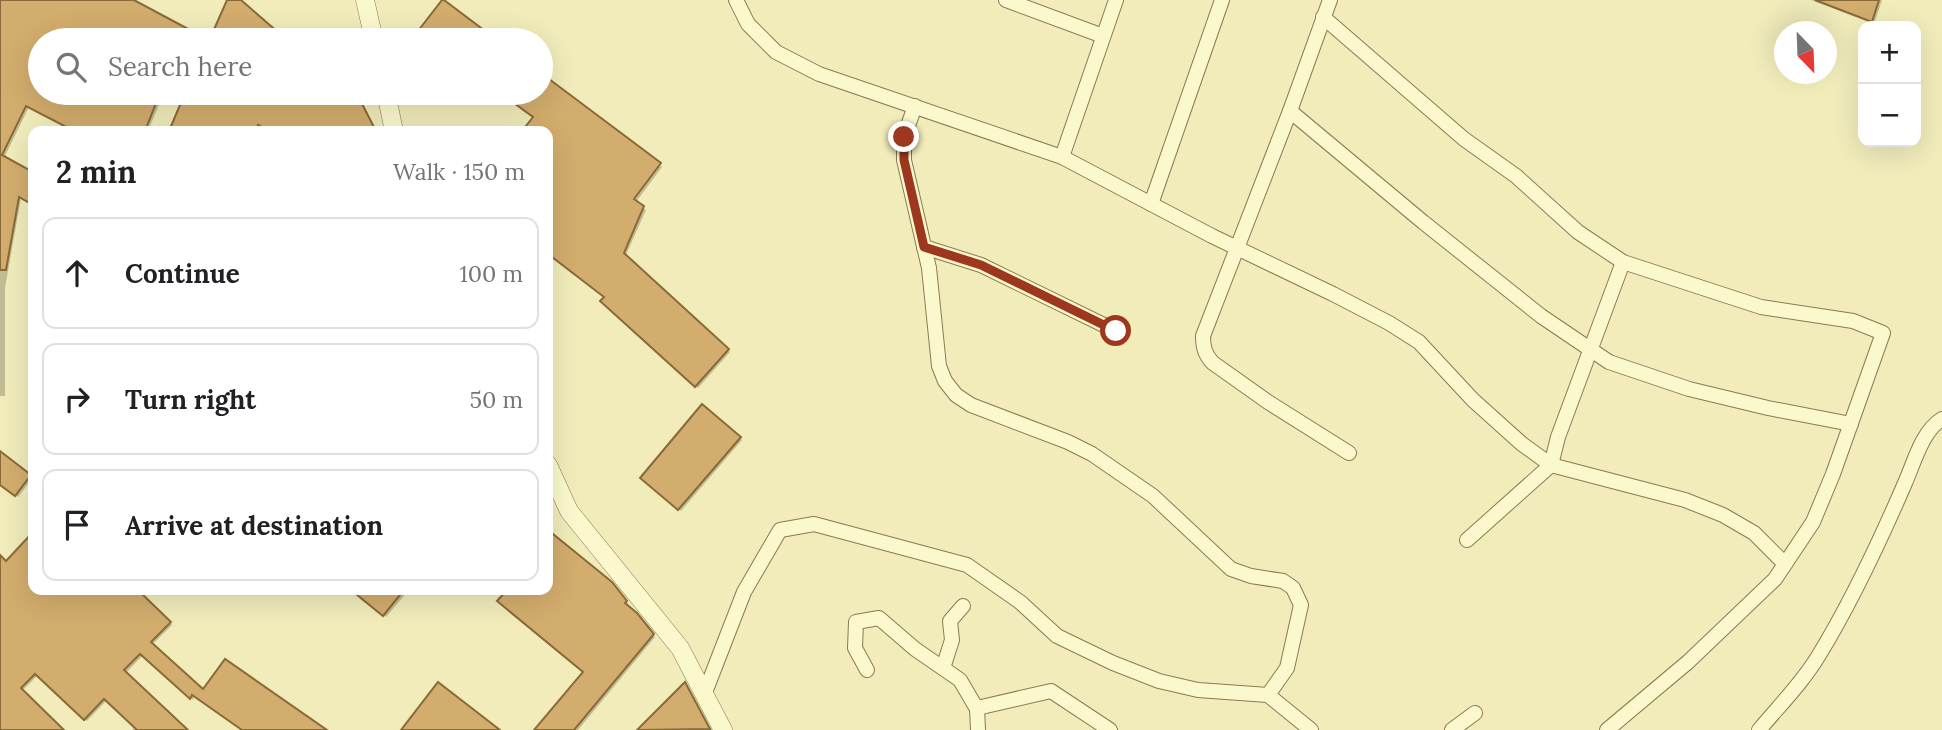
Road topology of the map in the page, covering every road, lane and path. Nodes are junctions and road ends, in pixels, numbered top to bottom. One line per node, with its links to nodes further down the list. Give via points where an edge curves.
1 (365, 0): 8 (street)
2 (736, 0): 11 (street, via 748,24 776,52 819,74)
3 (1006, 0): 9 (street)
4 (1116, 0): 9 (street)
5 (1222, 0): 15 (street)
6 (1330, 0): 7 (street)
7 (1323, 17): 12 (street); 18 (street, via 1464,139)
8 (371, 28)
9 (1103, 36): 14 (street)
10 (389, 105): 13 (street)
11 (915, 106): 14 (street); 16 (street, via 904,137 904,160)
12 (1290, 111): 17 (street); 20 (street, via 1423,222)
13 (393, 126)
14 (1062, 157): 15 (street)
15 (1151, 204): 17 (street)
16 (924, 247): 19 (street, via 981,265); 32 (street, via 939,366 956,395 1092,454 1153,496 1231,569 1293,587 1301,605 1287,668)
17 (1237, 249): 23 (street, via 1203,337 1208,357); 24 (street, via 1333,293 1419,342 1473,400)
18 (1622, 262): 20 (street); 22 (street, via 1761,307 1853,321 1883,332)
19 (1116, 331)
20 (1590, 351): 22 (street, via 1629,371 1689,389); 24 (street)
21 (1942, 419): 41 (street, via 1923,444 1818,657)
22 (1851, 424): 27 (street, via 1812,522)
23 (1349, 453)
24 (1551, 465): 26 (street); 27 (street, via 1685,500 1723,515 1754,533)
25 (553, 476): 31 (street, via 569,511 680,648)
26 (1467, 540)
27 (1785, 564): 40 (street, via 1688,662)
28 (963, 606): 29 (street, via 950,621 952,640)
29 (943, 668): 30 (street, via 879,618 856,622 855,648); 33 (street, via 960,680)
30 (867, 670)
31 (704, 695): 32 (street, via 744,592 780,530 814,524 967,565 1020,602 1057,636 1159,681 1198,690); 35 (street)
32 (1268, 695): 38 (street)
33 (977, 709): 36 (street); 37 (street, via 1051,691)
34 (1475, 713): 39 (street)
35 (723, 730)
36 (978, 730)
37 (1110, 730)
38 (1311, 730)
39 (1452, 730)
40 (1607, 730)
41 (1759, 730)

